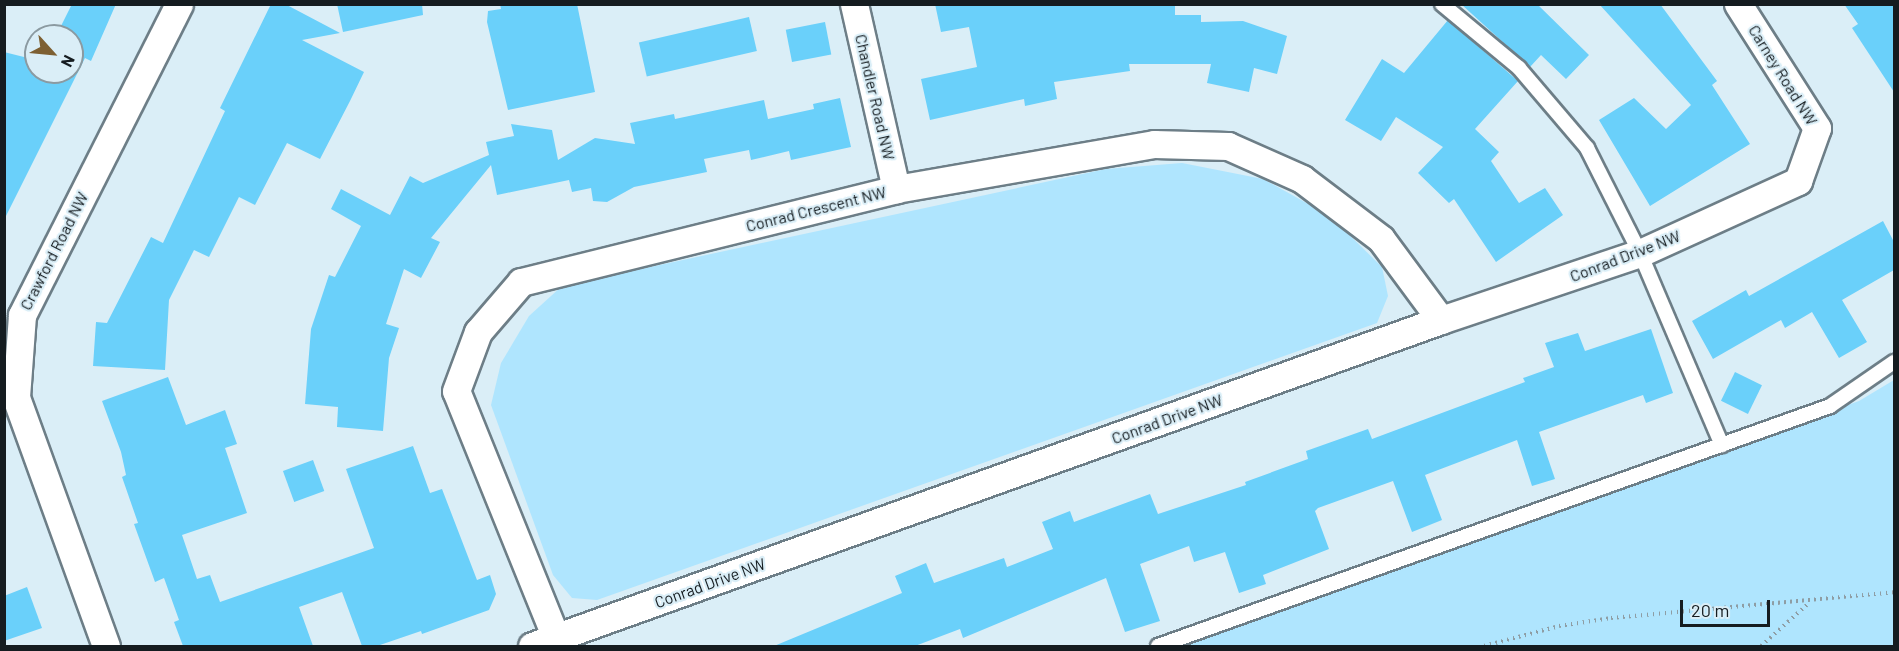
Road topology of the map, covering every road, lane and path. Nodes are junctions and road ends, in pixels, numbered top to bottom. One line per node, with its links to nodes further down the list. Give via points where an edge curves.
1 (179, 4): 14 (street, Crawford Road NW, via 22,315 16,397)
2 (854, 4): 6 (street, Chandler Road NW)
3 (1442, 4): 7 (lane, via 1519,68 1587,148)
4 (1738, 4): 5 (street, Carney Road NW, via 1817,128)
5 (1798, 182): 7 (street, Conrad Drive NW)
6 (896, 189): 8 (street, Conrad Crescent NW, via 1155,144 1228,146 1302,179 1381,239); 13 (street, Conrad Crescent NW, via 521,282 478,332 456,391)
7 (1640, 254): 8 (street, Conrad Drive NW); 10 (lane)
8 (1441, 320): 13 (street, Conrad Drive NW)
9 (1894, 362): 10 (lane, via 1830,406)
10 (1722, 444): 15 (lane)
11 (1894, 592): 12 (path)
12 (1811, 601): 16 (path, via 1611,618 1559,626); 17 (path)
13 (544, 642)
14 (106, 646)
15 (1158, 646)
16 (1484, 646)
17 (1761, 646)

